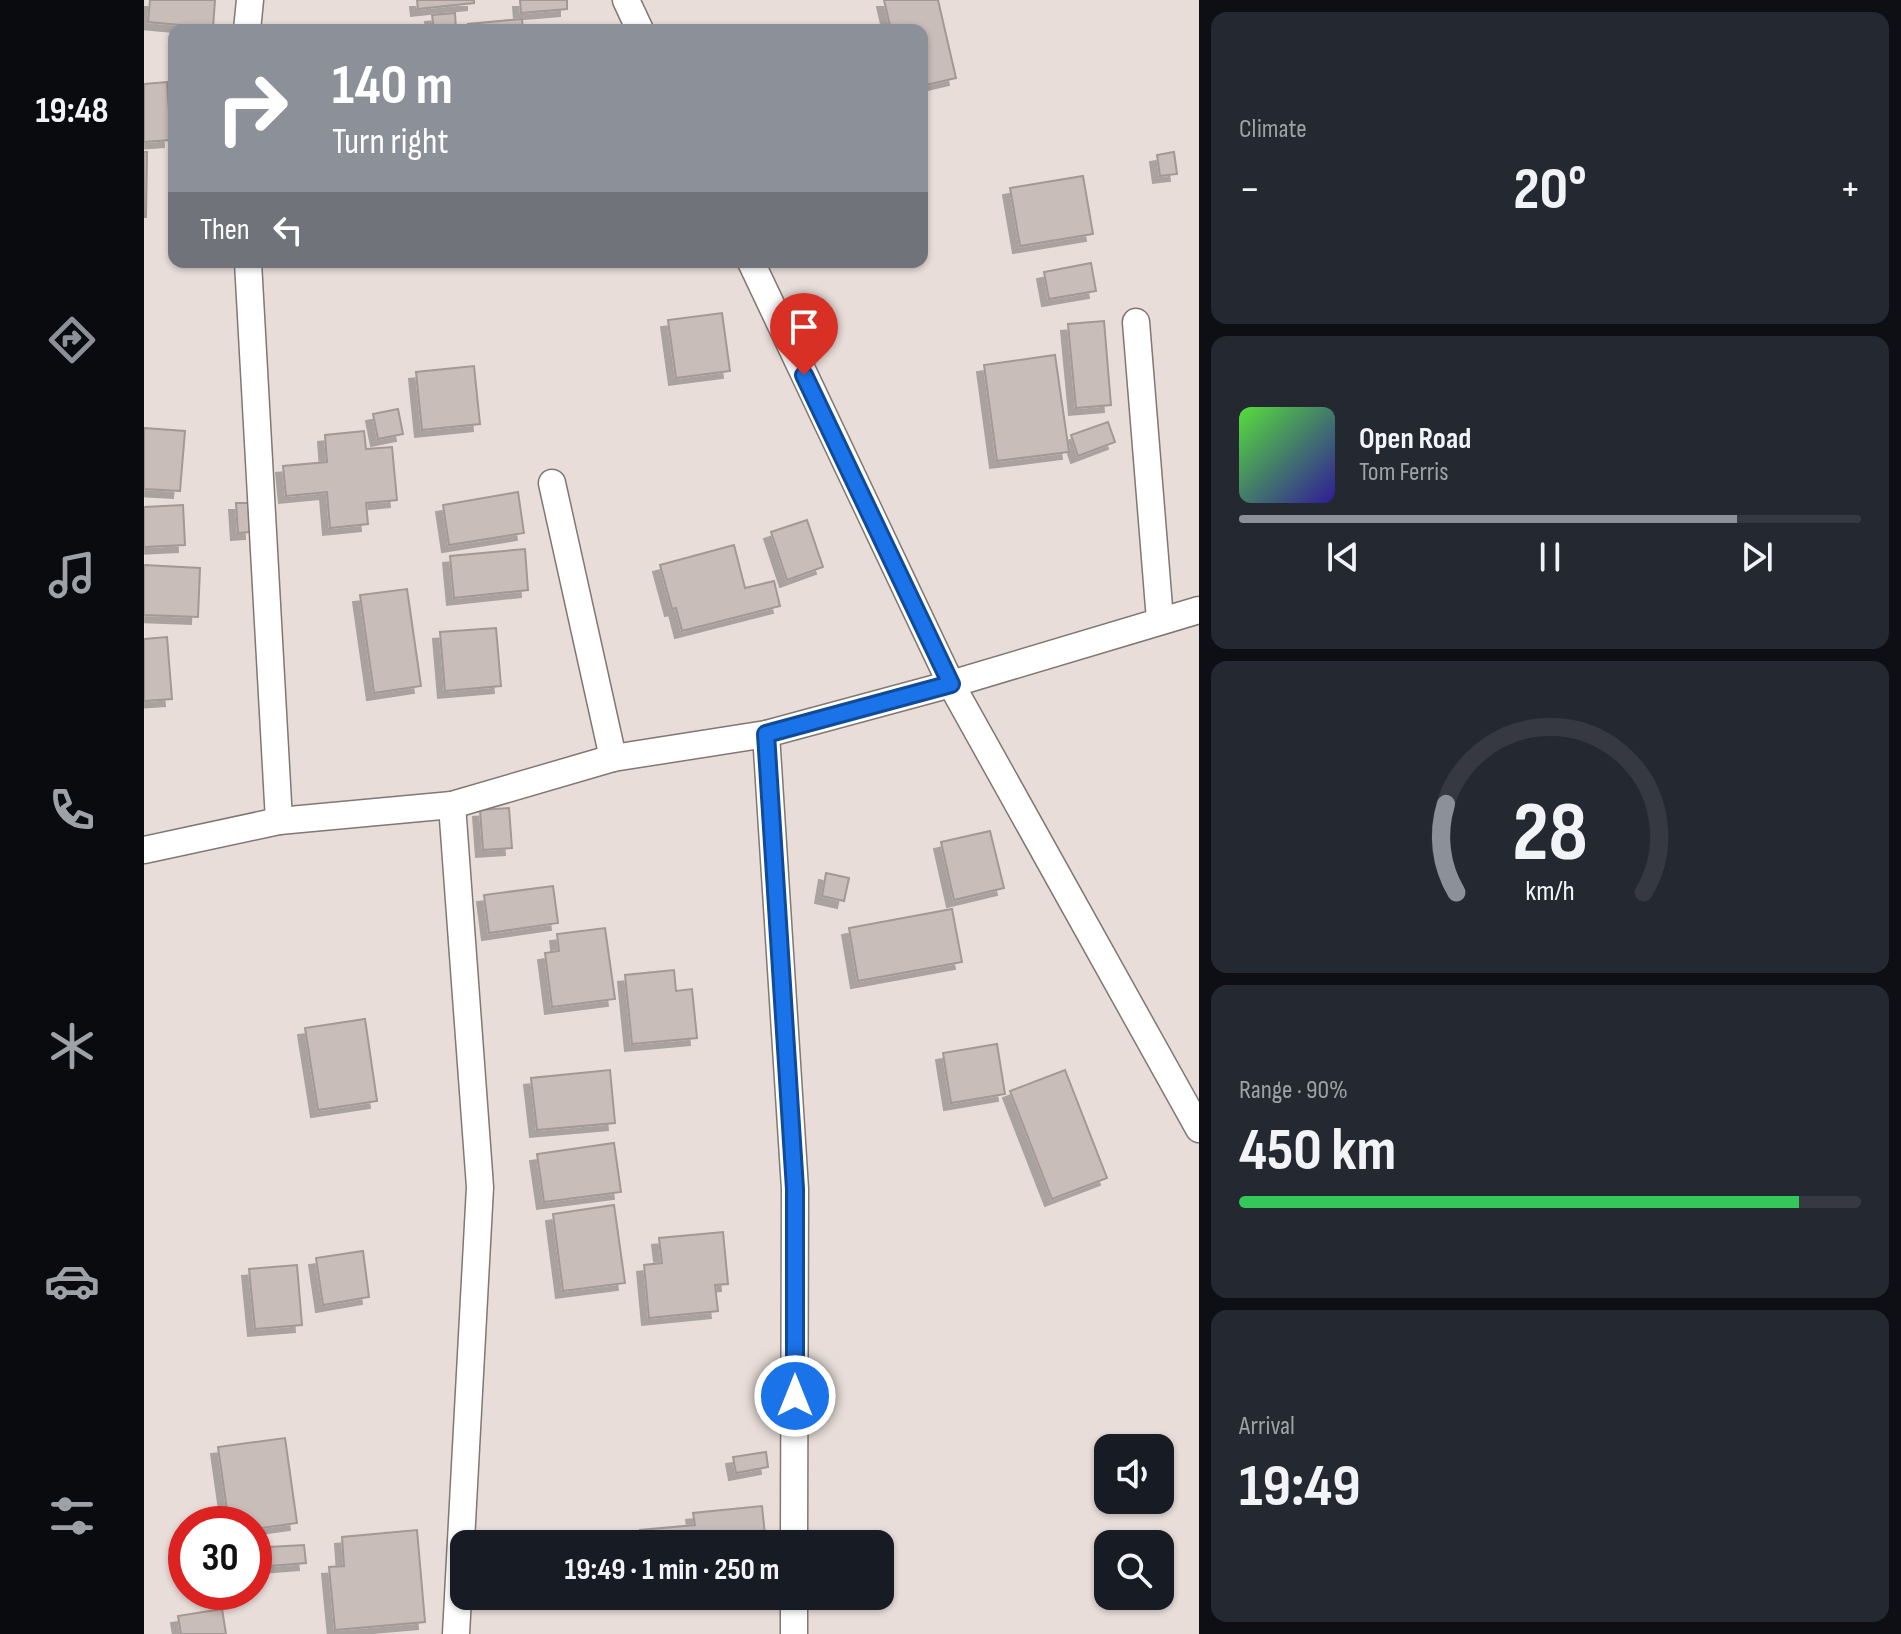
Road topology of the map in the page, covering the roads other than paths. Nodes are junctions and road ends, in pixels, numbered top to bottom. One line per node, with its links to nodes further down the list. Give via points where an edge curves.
1 (250, 0): 3 (street)
2 (626, 0): 4 (street)
3 (248, 24)
4 (637, 24)
5 (248, 268): 15 (street)
6 (754, 268): 11 (street)
7 (1136, 322): 10 (street)
8 (552, 483): 13 (street)
9 (1199, 610): 10 (street)
10 (1160, 620): 11 (street)
11 (951, 684): 12 (street); 17 (street)
12 (766, 734): 13 (street); 18 (street, via 795,1189)
13 (613, 758): 14 (street)
14 (452, 805): 15 (street); 20 (street, via 480,1187)
15 (279, 821): 16 (street)
16 (144, 850)
17 (1199, 1129)
18 (794, 1530)
19 (794, 1610): 21 (street)
20 (456, 1634)
21 (794, 1634)

